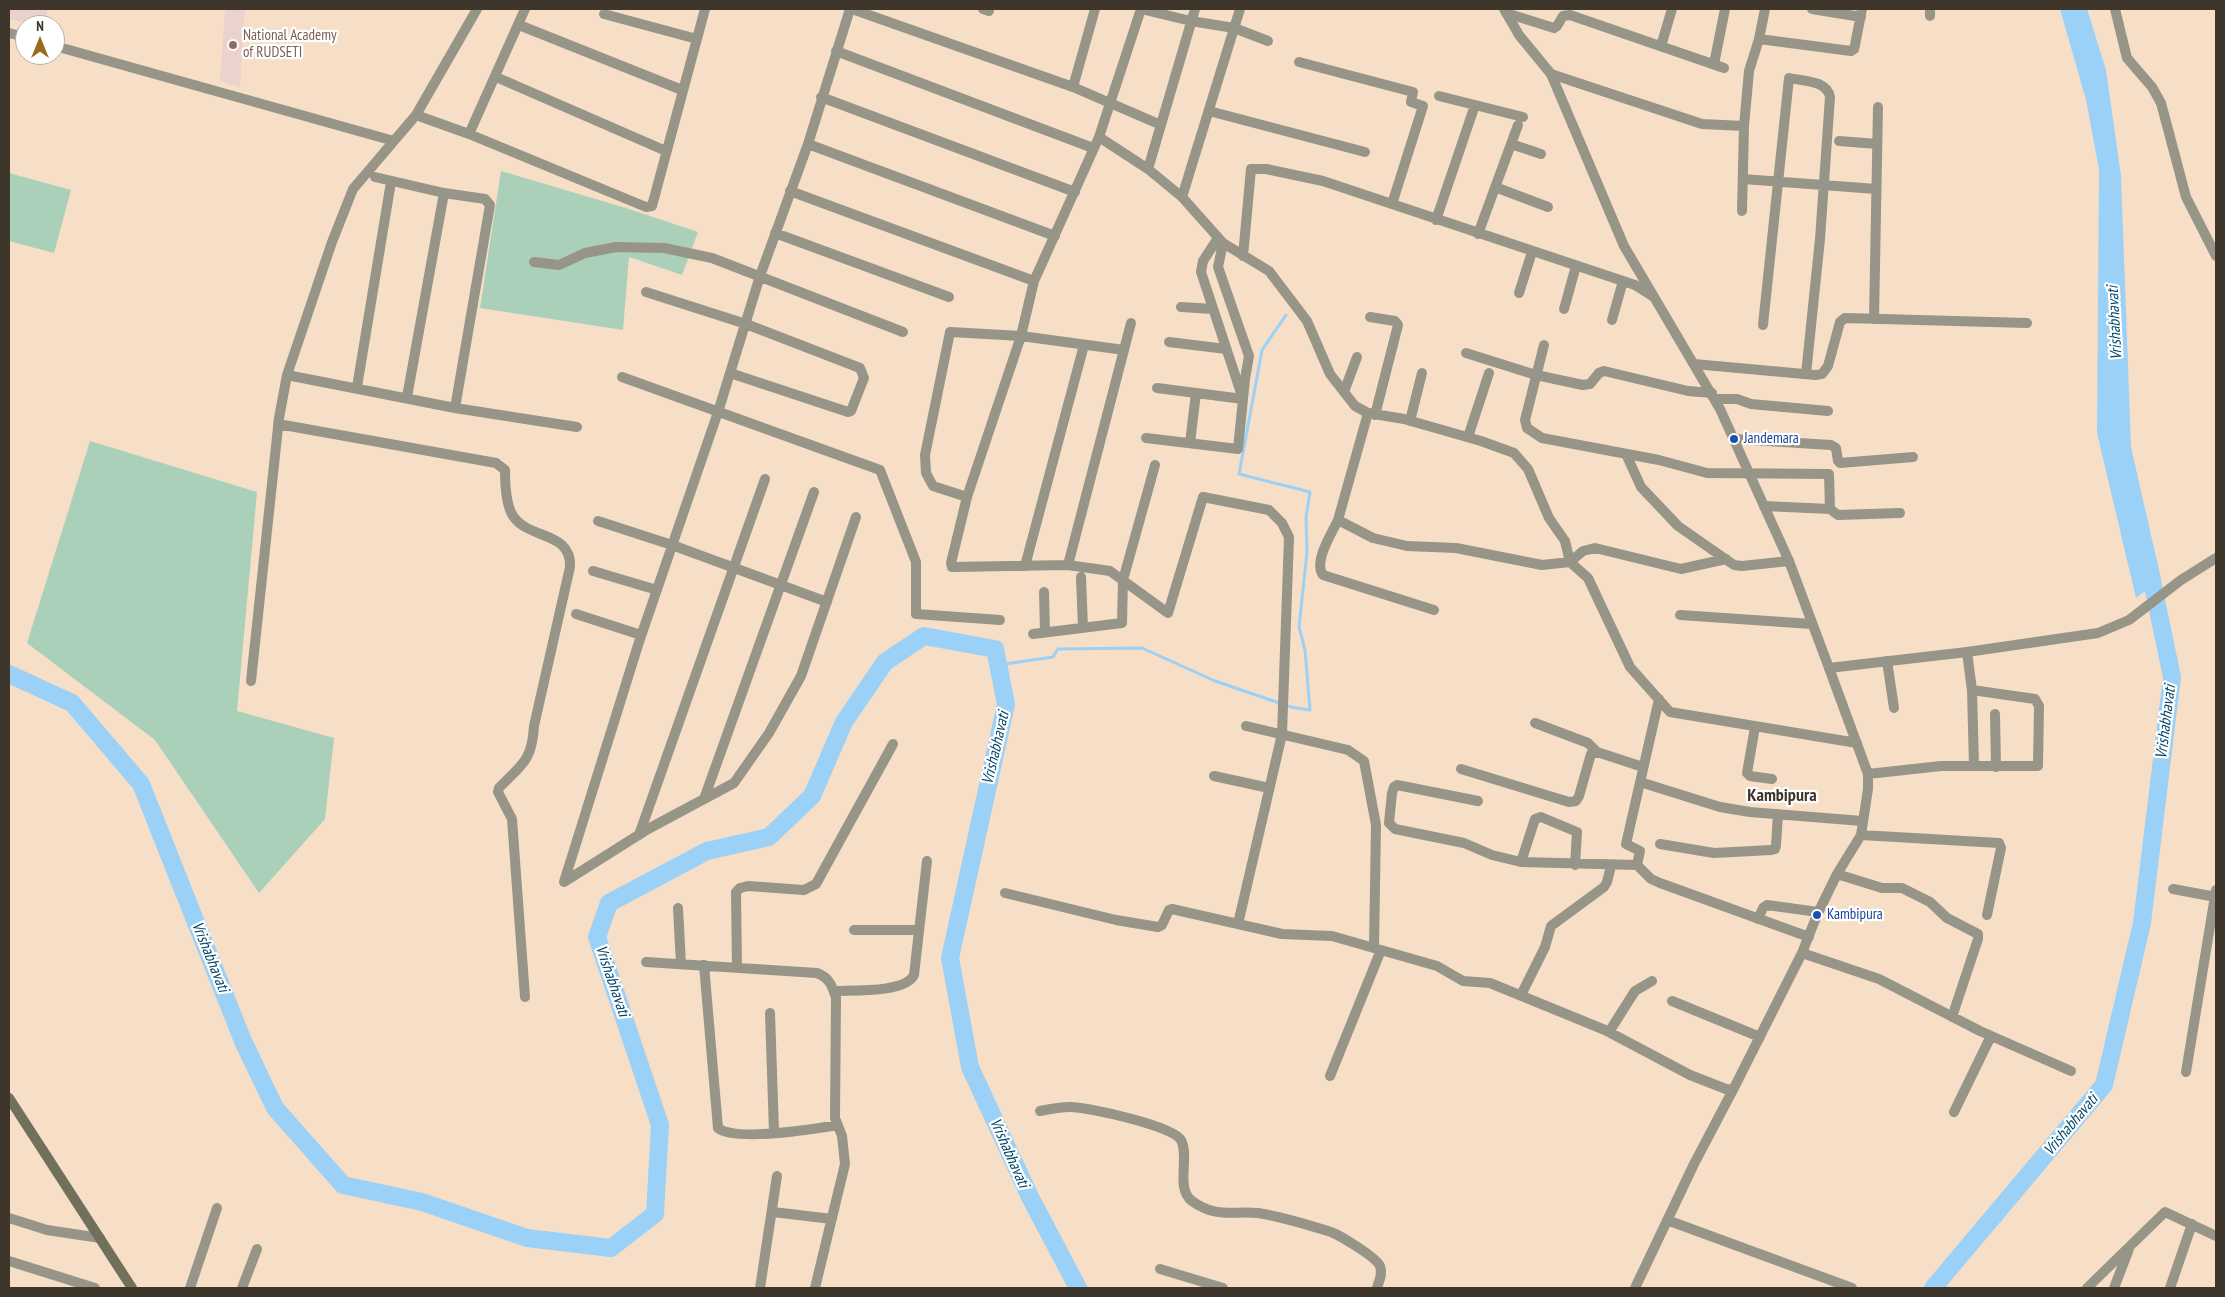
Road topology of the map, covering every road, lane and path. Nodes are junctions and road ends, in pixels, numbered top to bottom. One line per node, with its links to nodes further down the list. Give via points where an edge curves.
1 (477, 9): 39 (street)
2 (525, 9): 18 (street)
3 (706, 9): 20 (street)
4 (851, 9): 25 (street); 31 (street)
5 (1095, 9): 31 (street)
6 (1141, 9): 17 (street); 35 (street)
7 (1195, 9): 17 (street)
8 (1240, 9): 19 (street)
9 (1672, 9): 23 (street)
10 (1725, 9): 27 (street)
11 (1765, 9): 21 (street)
12 (1812, 9): 15 (street)
13 (2115, 9): 75 (street, via 2127,58 2161,103 2186,198)
14 (1505, 11): 23 (street, via 1554,28 1563,16 1570,15); 29 (street, via 1519,35)
15 (1862, 13): 21 (street, via 1854,49 1850,51)
16 (604, 14): 20 (street)
17 (1191, 21): 19 (street); 40 (street)
18 (519, 25): 30 (street); 32 (street)
19 (1234, 28): 22 (street); 38 (street)
20 (697, 39): 32 (street)
21 (1759, 39): 41 (street, via 1749,72)
22 (1268, 41)
23 (1661, 46): 27 (street)
24 (65, 49): 44 (street)
25 (836, 50): 34 (street); 49 (street)
26 (1299, 62): 65 (street, via 1412,92 1411,102 1423,106)
27 (1714, 64): 28 (street)
28 (1724, 68)
29 (1551, 74): 41 (street, via 1702,124); 84 (street, via 1624,246)
30 (496, 76): 42 (street); 50 (street)
31 (1073, 87): 35 (street)
32 (682, 90): 50 (street)
33 (1439, 96): 36 (street)
34 (820, 97): 46 (street); 62 (street)
35 (1110, 102): 40 (street); 43 (street)
36 (1475, 105): 47 (street, via 1521,121); 68 (street)
37 (1878, 107): 48 (street)
38 (1208, 111): 51 (street); 64 (street)
39 (416, 115): 42 (street); 44 (street)
40 (1162, 125): 53 (street)
41 (1744, 126): 55 (street)
42 (469, 134): 50 (street, via 646,207 652,206)
43 (1099, 137): 49 (street); 53 (street)
44 (394, 141): 108 (street, via 353,189)
45 (1839, 141): 48 (street)
46 (808, 144): 61 (street); 71 (street)
47 (1511, 144): 52 (street); 59 (street)
48 (1877, 144): 60 (street)
49 (1093, 148): 62 (street)
50 (666, 150)
51 (1365, 152)
52 (1541, 154)
53 (1148, 169): 64 (street)
54 (375, 177): 57 (street)
55 (1743, 179): 56 (street); 67 (street)
56 (1778, 181): 58 (street); 58 (street, via 1788,78 1820,84 1829,92); 94 (street)
57 (391, 182): 63 (street); 112 (street)
58 (1824, 184): 60 (street); 110 (street)
59 (1495, 187): 66 (street); 70 (street)
60 (1876, 190): 89 (street)
61 (790, 191): 69 (street); 79 (street)
62 (1075, 192): 71 (street)
63 (444, 193): 117 (street); 119 (street, via 485,199 490,205)
64 (1182, 197): 72 (street)
65 (1392, 204): 68 (street); 74 (street, via 1323,181 1251,169)
66 (1548, 207)
67 (1742, 211)
68 (1436, 220): 70 (street)
69 (775, 233): 78 (street); 83 (street)
70 (1478, 234): 73 (street)
71 (1055, 236): 79 (street)
72 (1221, 241): 74 (street); 86 (street, via 1203,261 1201,272); 118 (street, via 1218,267 1249,356)
73 (1532, 252): 77 (street); 82 (street)
74 (1243, 256): 114 (street, via 1269,271 1307,321 1330,374)
75 (2216, 256)
76 (534, 262): 78 (street, via 560,265 586,253 616,247 664,248 712,258)
77 (1576, 266): 80 (street); 87 (street)
78 (760, 276): 93 (street); 95 (street)
79 (1034, 281): 96 (street)
80 (1623, 281): 84 (street); 90 (street)
81 (646, 292): 93 (street)
82 (1518, 293)
83 (949, 297)
84 (1654, 297): 104 (street)
85 (1181, 307): 86 (street)
86 (1213, 309): 100 (street)
87 (1564, 309)
88 (1370, 317): 122 (street, via 1395,320 1398,325)
89 (1874, 318): 92 (street); 110 (street, via 1842,320 1824,372)
90 (1612, 320)
91 (1131, 323): 101 (street)
92 (2027, 323)
93 (745, 324): 105 (street); 105 (street, via 860,368 864,378 848,412)
94 (1763, 325)
95 (903, 332)
96 (1021, 336): 98 (street); 136 (street); 136 (street, via 950,332 925,455 926,473 932,486)
97 (1169, 342): 100 (street)
98 (1084, 345): 101 (street); 149 (street)
99 (1544, 345): 109 (street)
100 (1226, 348): 118 (street)
101 (1124, 350): 148 (street)
102 (1466, 353): 109 (street)
103 (1357, 357): 114 (street)
104 (1694, 364): 110 (street); 116 (street)
105 (730, 373): 121 (street)
106 (1422, 373): 123 (street)
107 (1489, 373): 126 (street)
108 (286, 374): 112 (street); 124 (street)
109 (1536, 374): 116 (street, via 1587,385 1604,371); 130 (street, via 1525,420 1527,428 1542,438)
110 (1806, 374)
111 (622, 377): 121 (street)
112 (357, 387): 117 (street)
113 (1157, 388): 115 (street)
114 (1344, 392): 122 (street, via 1355,406)
115 (1196, 393): 118 (street); 129 (street)
116 (1713, 396): 120 (street, via 1751,404); 128 (street)
117 (407, 397): 119 (street)
118 (1243, 399): 129 (street, via 1238,449)
119 (455, 408): 125 (street)
120 (1828, 411)
121 (718, 412): 143 (street); 161 (street, via 880,470 916,562 916,614)
122 (1371, 414): 123 (street); 141 (street)
123 (1410, 421): 126 (street)
124 (278, 424): 170 (street); 224 (street, via 496,463 505,470 512,516 519,523 564,545 569,552 570,567 534,726 532,748 529,756 498,792 512,819)
125 (577, 426)
126 (1468, 437): 147 (street, via 1514,453 1528,469 1549,518 1565,541)
127 (1146, 438): 129 (street)
128 (1734, 439): 131 (street, via 1831,445 1836,448 1840,463); 133 (street)
129 (1190, 443)
130 (1626, 454): 133 (street, via 1707,472); 145 (street, via 1639,484 1649,496 1681,529)
131 (1913, 457)
132 (1155, 465): 153 (street)
133 (1749, 473): 137 (street); 138 (street, via 1828,473)
134 (765, 479): 150 (street)
135 (814, 492): 154 (street)
136 (967, 497): 149 (street, via 950,562 952,567)
137 (1764, 506): 138 (street); 146 (street)
138 (1830, 509): 139 (street, via 1838,515)
139 (1900, 513)
140 (856, 517): 157 (street)
141 (1338, 520): 147 (street, via 1378,540 1412,548 1456,548 1542,565); 158 (street, via 1320,561 1322,575)
142 (598, 522): 143 (street)
143 (672, 544): 150 (street); 155 (street)
144 (2216, 558): 167 (street, via 2129,620 2098,633)
145 (1726, 559): 146 (street, via 1742,566); 147 (street, via 1681,569 1595,548 1583,551)
146 (1788, 561): 162 (street)
147 (1570, 562): 172 (street, via 1588,578 1630,667)
148 (1068, 565): 149 (street); 153 (street, via 1110,570)
149 (1025, 566)
150 (734, 567): 154 (street); 195 (street)
151 (592, 571): 155 (street)
152 (1081, 577): 163 (street)
153 (1123, 580): 163 (street, via 1122,623); 178 (street, via 1168,613 1203,497 1269,510 1282,523 1289,538)
154 (781, 584): 157 (street); 191 (street)
155 (657, 590): 166 (street)
156 (1044, 592): 164 (street)
157 (827, 602): 191 (street, via 801,676 769,733 734,783)
158 (1434, 610)
159 (576, 614): 166 (street)
160 (1680, 615): 162 (street)
161 (1000, 620)
162 (1812, 624): 169 (street)
163 (1083, 628): 164 (street)
164 (1045, 632): 165 (street)
165 (1033, 634)
166 (641, 635): 195 (street, via 564,882)
167 (1967, 652): 168 (street); 171 (street)
168 (1887, 661): 169 (street); 173 (street)
169 (1829, 668): 179 (street)
170 (251, 681)
171 (1972, 690): 182 (street); 184 (street, via 2032,697 2038,702 2038,766)
172 (1658, 699): 177 (street, via 1670,712); 183 (street)
173 (1894, 708)
174 (1995, 714): 184 (street)
175 (1535, 723): 181 (street, via 1588,744)
176 (1246, 726): 178 (street)
177 (1756, 727): 179 (street); 188 (street, via 1747,773)
178 (1282, 734): 190 (street); 215 (street, via 1348,750 1364,760 1376,825)
179 (1857, 743): 186 (street)
180 (893, 744): 220 (street, via 816,884 804,890 748,886 736,892)
181 (1597, 752): 183 (street); 185 (street, via 1591,754 1579,796 1576,801 1569,802)
182 (1974, 766): 184 (street); 186 (street, via 1908,768)
183 (1643, 767): 189 (street)
184 (1996, 767)
185 (1461, 769)
186 (1868, 774): 194 (street)
187 (1214, 776): 190 (street)
188 (1772, 780)
189 (1640, 782): 193 (street, via 1720,807); 201 (street, via 1626,844 1640,851)
190 (1269, 788): 211 (street)
191 (704, 799): 195 (street)
192 (1478, 801): 199 (street, via 1397,785 1392,793 1389,823 1395,829 1464,843 1492,855)
193 (1778, 814): 194 (street); 197 (street, via 1775,849 1714,853)
194 (1862, 821): 196 (street)
195 (639, 835)
196 (1861, 835): 203 (street); 209 (street, via 1999,843 2001,848)
197 (1660, 844)
198 (927, 862): 213 (street)
199 (1521, 862): 200 (street); 200 (street, via 1535,819 1541,817 1577,832)
200 (1575, 865): 202 (street)
201 (1637, 865): 202 (street); 210 (street, via 1651,879)
202 (1611, 866): 223 (street, via 1604,887 1551,926 1545,947)
203 (1837, 874): 208 (street); 227 (street, via 1882,888 1902,888 1930,902 1947,918 1978,934)
204 (2173, 890): 206 (street)
205 (1005, 893): 211 (street, via 1158,927 1162,926 1170,909)
206 (2216, 895): 232 (street)
207 (678, 908): 218 (street)
208 (1818, 912): 210 (street, via 1767,904); 214 (street)
209 (1987, 916)
210 (1758, 919): 214 (street)
211 (1238, 924): 215 (street, via 1286,934 1332,936)
212 (854, 930): 213 (street)
213 (919, 930): 222 (street, via 911,980 895,987)
214 (1809, 937): 216 (street)
215 (1378, 949): 223 (street, via 1437,966 1463,981 1486,982); 233 (street)
216 (1802, 953): 227 (street, via 1879,979); 230 (street)
217 (646, 962): 218 (street)
218 (681, 964): 219 (street)
219 (704, 965): 220 (street); 239 (street, via 718,1128 737,1134)
220 (737, 968): 222 (street, via 817,973 825,976)
221 (1652, 981): 228 (street, via 1635,991)
222 (834, 991): 238 (street, via 835,1118)
223 (1521, 995): 228 (street)
224 (525, 997)
225 (1672, 1001): 230 (street)
226 (770, 1013): 239 (street)
227 (1952, 1017): 229 (street)
228 (1609, 1032): 234 (street, via 1690,1075)
229 (1992, 1036): 231 (street); 237 (street)
230 (1760, 1037): 234 (street)
231 (2071, 1071)
232 (2186, 1072)
233 (1330, 1076)
234 (1732, 1090): 245 (street)
235 (9, 1098): 248 (main road)
236 (1040, 1110): 260 (street, via 1089,1109 1176,1134 1181,1139 1184,1152 1184,1181 1191,1200 1224,1214 1258,1213 1333,1233 1380,1265 1382,1273)
237 (1954, 1112)
238 (838, 1125): 239 (street); 244 (street, via 845,1164)
239 (774, 1132)
240 (777, 1176): 242 (street)
241 (217, 1208): 255 (street)
242 (772, 1212): 244 (street); 257 (street)
243 (9, 1218): 248 (street, via 47,1230)
244 (832, 1219): 258 (street)
245 (1667, 1220): 261 (street); 262 (street)
246 (2192, 1224): 247 (street); 249 (street, via 2166,1212); 265 (street)
247 (2216, 1236)
248 (100, 1238): 254 (main road)
249 (2129, 1247): 263 (street); 264 (street)
250 (257, 1249): 256 (street)
251 (9, 1261): 253 (street)
252 (1160, 1269): 259 (street)
253 (95, 1288)
254 (132, 1288)
255 (190, 1288)
256 (242, 1288)
257 (760, 1288)
258 (815, 1288)
259 (1223, 1288)
260 (1378, 1288)
261 (1635, 1288)
262 (1852, 1288)
263 (2087, 1288)
264 (2114, 1288)
265 (2170, 1288)

